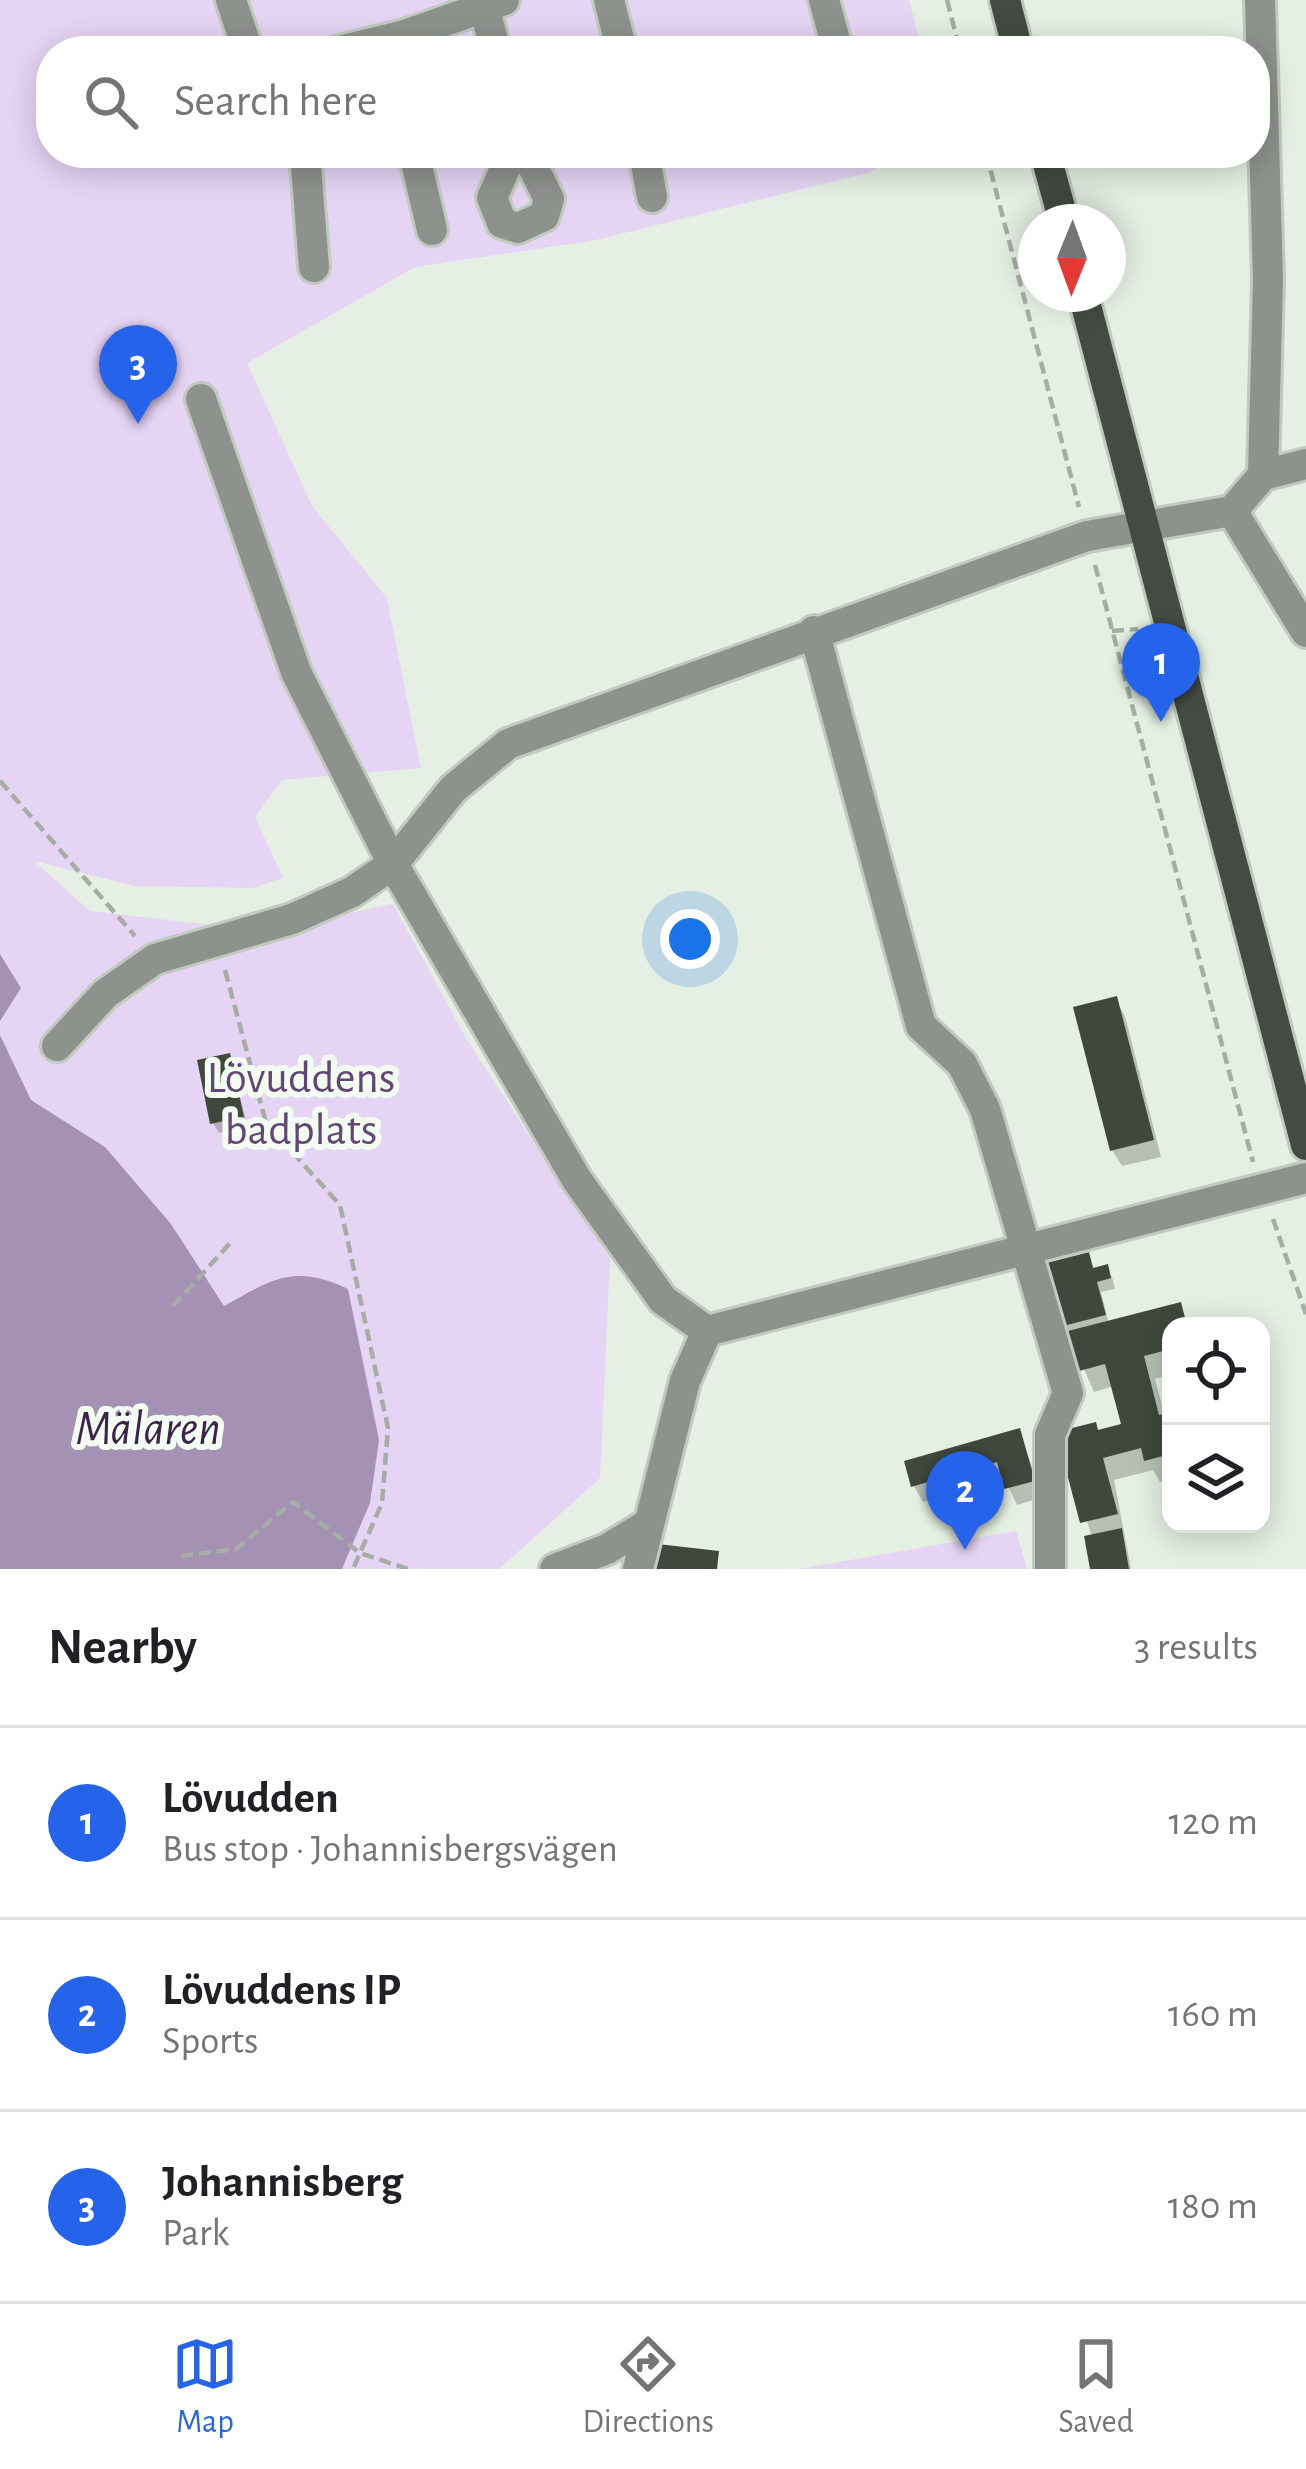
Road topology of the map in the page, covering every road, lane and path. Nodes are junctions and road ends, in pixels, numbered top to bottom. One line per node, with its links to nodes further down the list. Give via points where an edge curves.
1 (231, 0): 8 (street)
2 (609, 0): 11 (street)
3 (824, 0): 12 (street)
4 (946, 0): 13 (path)
5 (1005, 0): 14 (main road)
6 (1260, 0): 15 (street)
7 (490, 2): 9 (street); 10 (street)
8 (243, 36)
9 (409, 36)
10 (494, 36)
11 (618, 36)
12 (834, 36)
13 (956, 36)
14 (1014, 36)
15 (1261, 36)
16 (305, 168): 27 (street)
17 (418, 168): 26 (street)
18 (505, 168): 19 (street, via 492,197 502,223 518,228 544,216 550,199)
19 (534, 168)
20 (647, 168): 24 (street)
21 (990, 168): 34 (path)
22 (1050, 168): 25 (main road)
23 (1265, 168): 31 (street)
24 (652, 196)
25 (1059, 204)
26 (432, 230)
27 (314, 267)
28 (1088, 312): 33 (main road)
29 (201, 399): 40 (street, via 296,672)
30 (1306, 464): 31 (street)
31 (1263, 475): 32 (street)
32 (1232, 511): 33 (street); 38 (street)
33 (1143, 522): 34 (street); 44 (main road)
34 (1087, 536): 36 (street); 37 (path)
35 (1138, 629): 37 (path)
36 (814, 631): 40 (street, via 508,744 453,789); 48 (street, via 921,1026 962,1064 985,1109)
37 (1112, 631): 46 (path)
38 (1306, 632)
39 (0, 781): 42 (path)
40 (393, 865): 41 (street, via 292,920); 51 (street, via 578,1180 663,1300)
41 (219, 940): 42 (street); 53 (path, via 266,1123 340,1205 388,1428 382,1503)
42 (154, 958): 43 (street, via 105,994)
43 (57, 1046)
44 (1306, 1145)
45 (1306, 1178): 46 (street)
46 (1262, 1189): 48 (street); 50 (path)
47 (233, 1240): 49 (path)
48 (1027, 1251): 51 (street); 59 (street, via 1068,1393 1050,1435)
49 (173, 1306)
50 (1306, 1314)
51 (707, 1331): 52 (street)
52 (645, 1526): 57 (street); 58 (street)
53 (360, 1553): 54 (path, via 293,1502 236,1549); 55 (path); 56 (path)
54 (181, 1556)
55 (353, 1569)
56 (408, 1569)
57 (555, 1569)
58 (638, 1569)
59 (1050, 1569)

